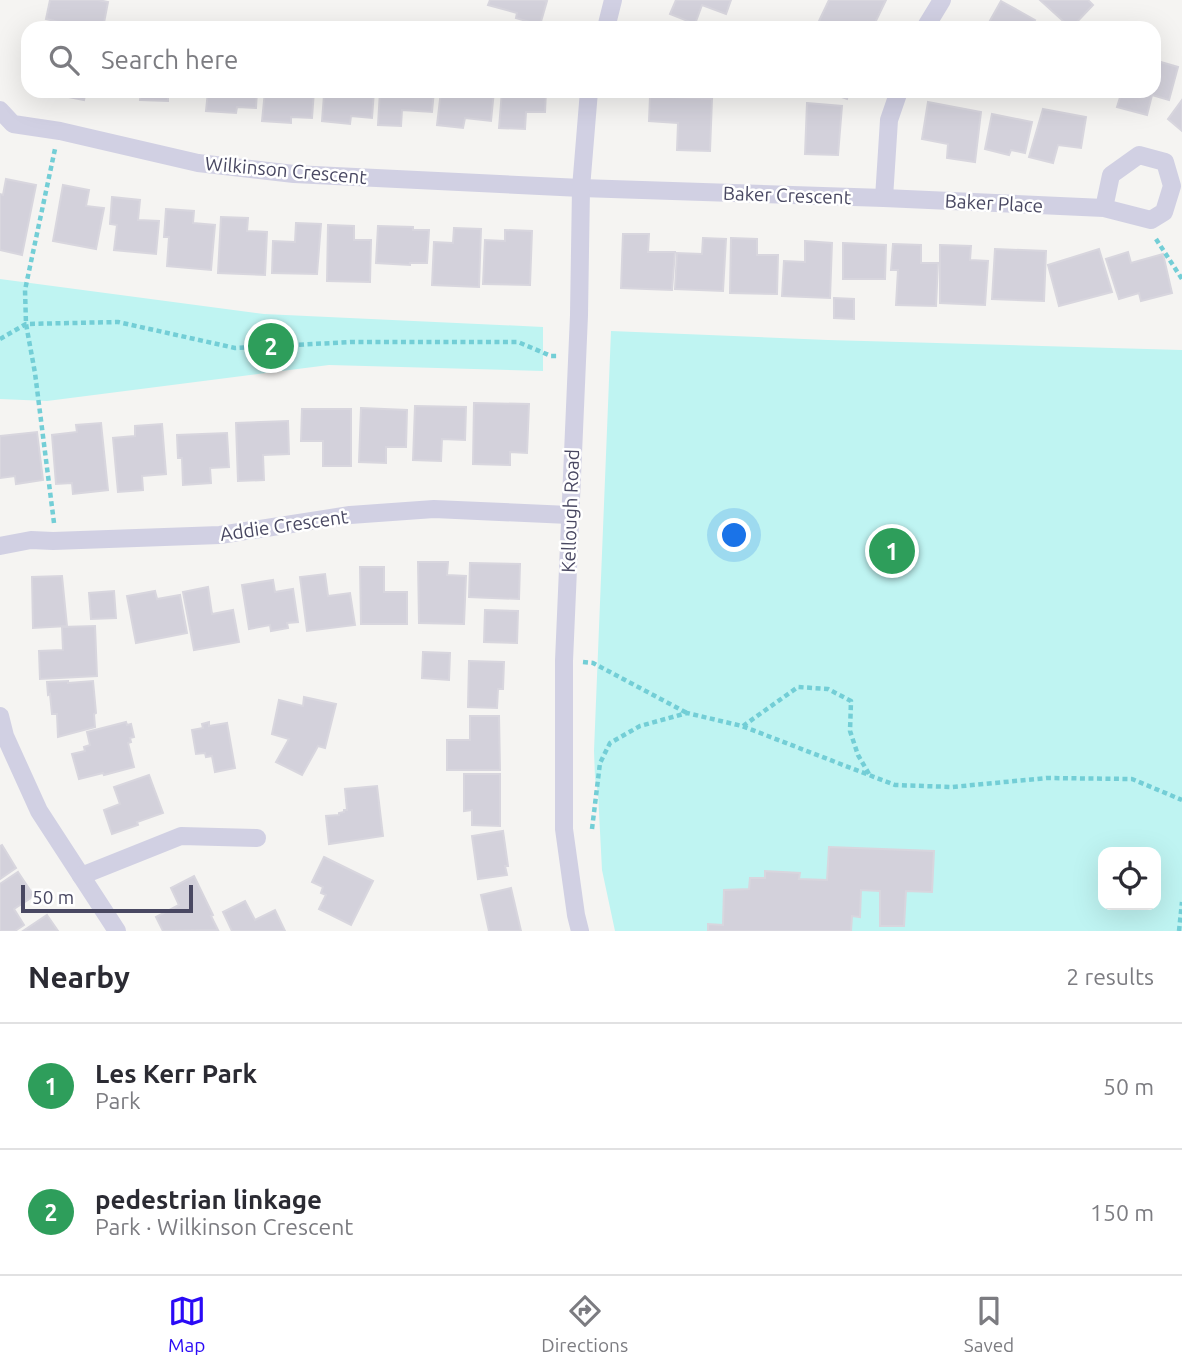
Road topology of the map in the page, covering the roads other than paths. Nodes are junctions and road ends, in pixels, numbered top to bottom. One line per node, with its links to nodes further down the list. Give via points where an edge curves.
1 (613, 0): 3 (street)
2 (942, 0): 4 (street)
3 (608, 21)
4 (929, 21)
5 (588, 98): 8 (street, Kellough Road)
6 (897, 98): 9 (street, via 890,120)
7 (0, 110): 8 (street, Wilkinson Crescent, via 13,124 198,163 295,174)
8 (581, 188): 9 (street, Baker Crescent); 11 (street, Kellough Road)
9 (884, 198): 10 (street, Baker Place)
10 (1104, 208)
11 (569, 515): 12 (street, Addie Crescent, via 434,509 350,515 220,535 31,540); 17 (street, Kellough Road, via 564,829)
12 (0, 546)
13 (0, 716): 15 (street, via 39,811)
14 (257, 838): 15 (street, via 181,836)
15 (80, 876): 16 (street)
16 (117, 931)
17 (580, 931)

